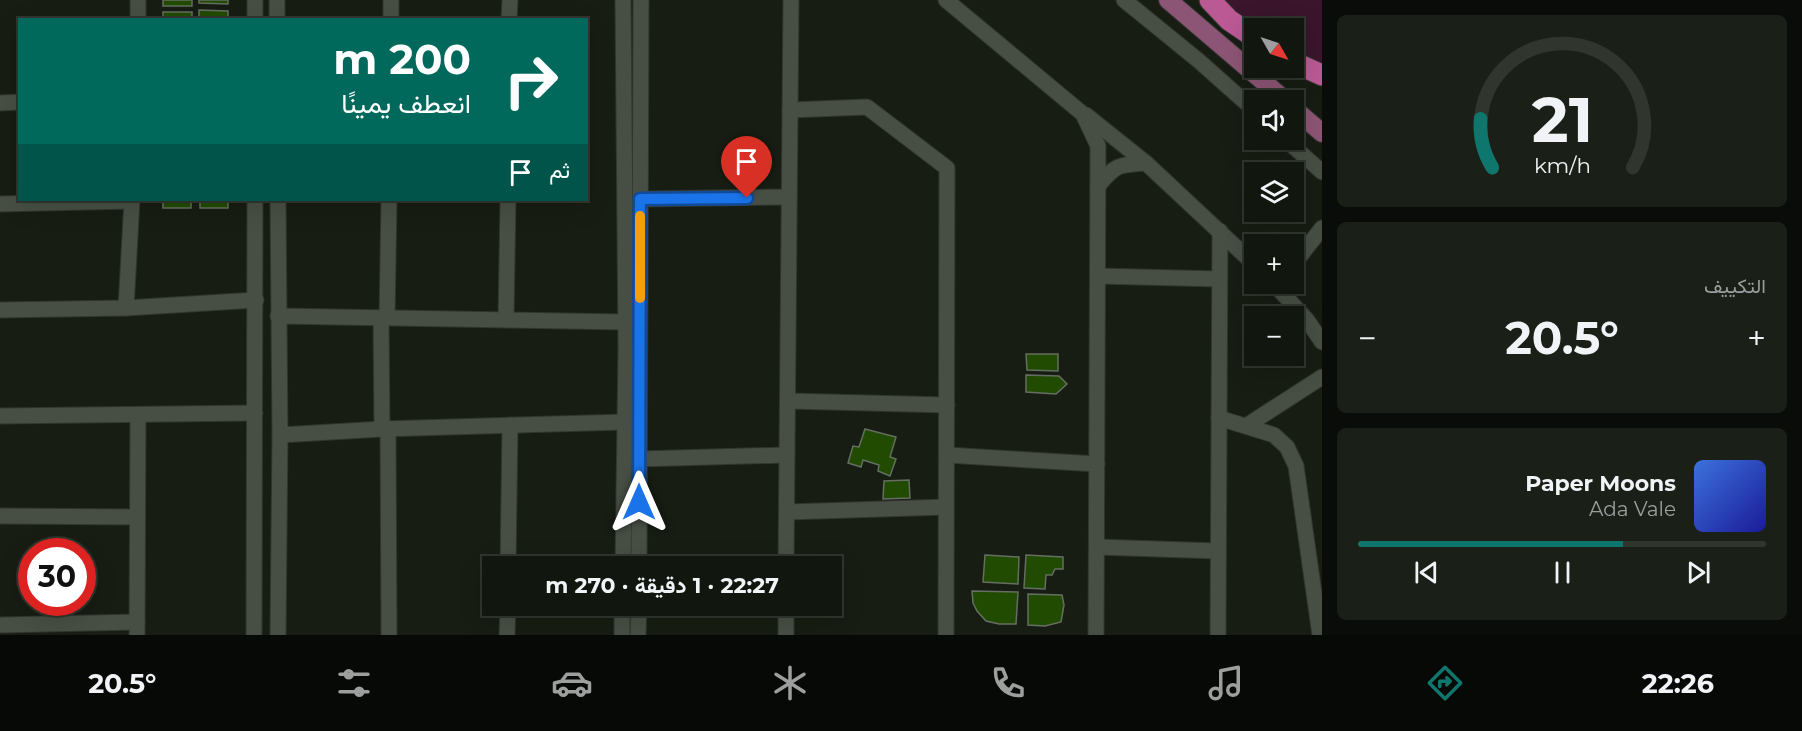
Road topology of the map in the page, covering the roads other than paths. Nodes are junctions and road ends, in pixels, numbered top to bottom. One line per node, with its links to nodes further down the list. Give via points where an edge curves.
1 (138, 0): 13 (street)
2 (255, 0): 14 (street)
3 (277, 0): 15 (street)
4 (391, 0): 16 (street)
5 (510, 0): 17 (street)
6 (623, 0): 55 (street)
7 (641, 0): 34 (street)
8 (791, 0): 25 (street)
9 (946, 0): 26 (street)
10 (1124, 0): 22 (street)
11 (1168, 0): 21 (main road)
12 (1210, 0): 18 (highway)
13 (138, 18)
14 (255, 18)
15 (277, 18)
16 (390, 18)
17 (509, 18)
18 (1244, 30)
19 (1304, 67): 20 (highway)
20 (1322, 75)
21 (1273, 90)
22 (1244, 101)
23 (18, 102): 24 (street)
24 (0, 103)
25 (790, 110): 33 (street); 59 (street, via 867,107 947,168)
26 (1083, 114): 30 (street); 32 (street, via 1098,146)
27 (1304, 117): 28 (main road)
28 (1322, 133)
29 (1298, 150): 31 (street)
30 (1146, 163): 32 (street, via 1121,165 1111,170); 43 (street)
31 (1322, 172)
32 (1098, 186): 46 (street)
33 (789, 197): 34 (street); 58 (street)
34 (640, 199): 71 (street)
35 (99, 201): 41 (street)
36 (132, 201): 50 (street)
37 (255, 201): 49 (street)
38 (278, 201): 52 (street)
39 (388, 201): 53 (street)
40 (508, 201): 54 (street)
41 (0, 204)
42 (1322, 228): 44 (street)
43 (1220, 231): 45 (street); 47 (street)
44 (1304, 251)
45 (1244, 254)
46 (1098, 276): 47 (street); 72 (street)
47 (1220, 279): 63 (street)
48 (1284, 294): 56 (street)
49 (256, 300): 50 (street); 60 (street)
50 (126, 308): 51 (street)
51 (0, 310)
52 (278, 316): 53 (street); 68 (street)
53 (384, 318): 54 (street); 67 (street)
54 (506, 320): 55 (street)
55 (626, 322): 64 (street)
56 (1322, 342)
57 (1322, 377): 66 (street)
58 (788, 401): 59 (street); 70 (street)
59 (947, 405): 69 (street)
60 (255, 413): 61 (street); 89 (street)
61 (138, 414): 62 (street); 76 (street)
62 (0, 416)
63 (1219, 418): 66 (street); 78 (street)
64 (625, 422): 65 (street); 80 (street)
65 (510, 425): 67 (street); 79 (street)
66 (1246, 426): 99 (street, via 1274,435 1287,447 1296,466)
67 (385, 429): 68 (street); 91 (street)
68 (280, 435): 90 (street)
69 (946, 454): 72 (street); 73 (street)
70 (787, 455): 71 (street); 74 (street)
71 (639, 459): 81 (street)
72 (1097, 464): 77 (street)
73 (946, 507): 74 (street); 96 (street)
74 (787, 512): 82 (street)
75 (0, 516): 76 (street)
76 (137, 517): 88 (street)
77 (1097, 547): 78 (street); 97 (street)
78 (1218, 551): 98 (street)
79 (508, 556)
80 (623, 556)
81 (639, 556)
82 (786, 556)
83 (508, 616): 92 (street)
84 (622, 616): 93 (street)
85 (639, 616): 94 (street)
86 (786, 616): 95 (street)
87 (0, 625): 88 (street)
88 (137, 628)
89 (254, 635)
90 (278, 635)
91 (388, 635)
92 (507, 635)
93 (622, 635)
94 (638, 635)
95 (786, 635)
96 (946, 635)
97 (1096, 635)
98 (1218, 635)
99 (1320, 635)

